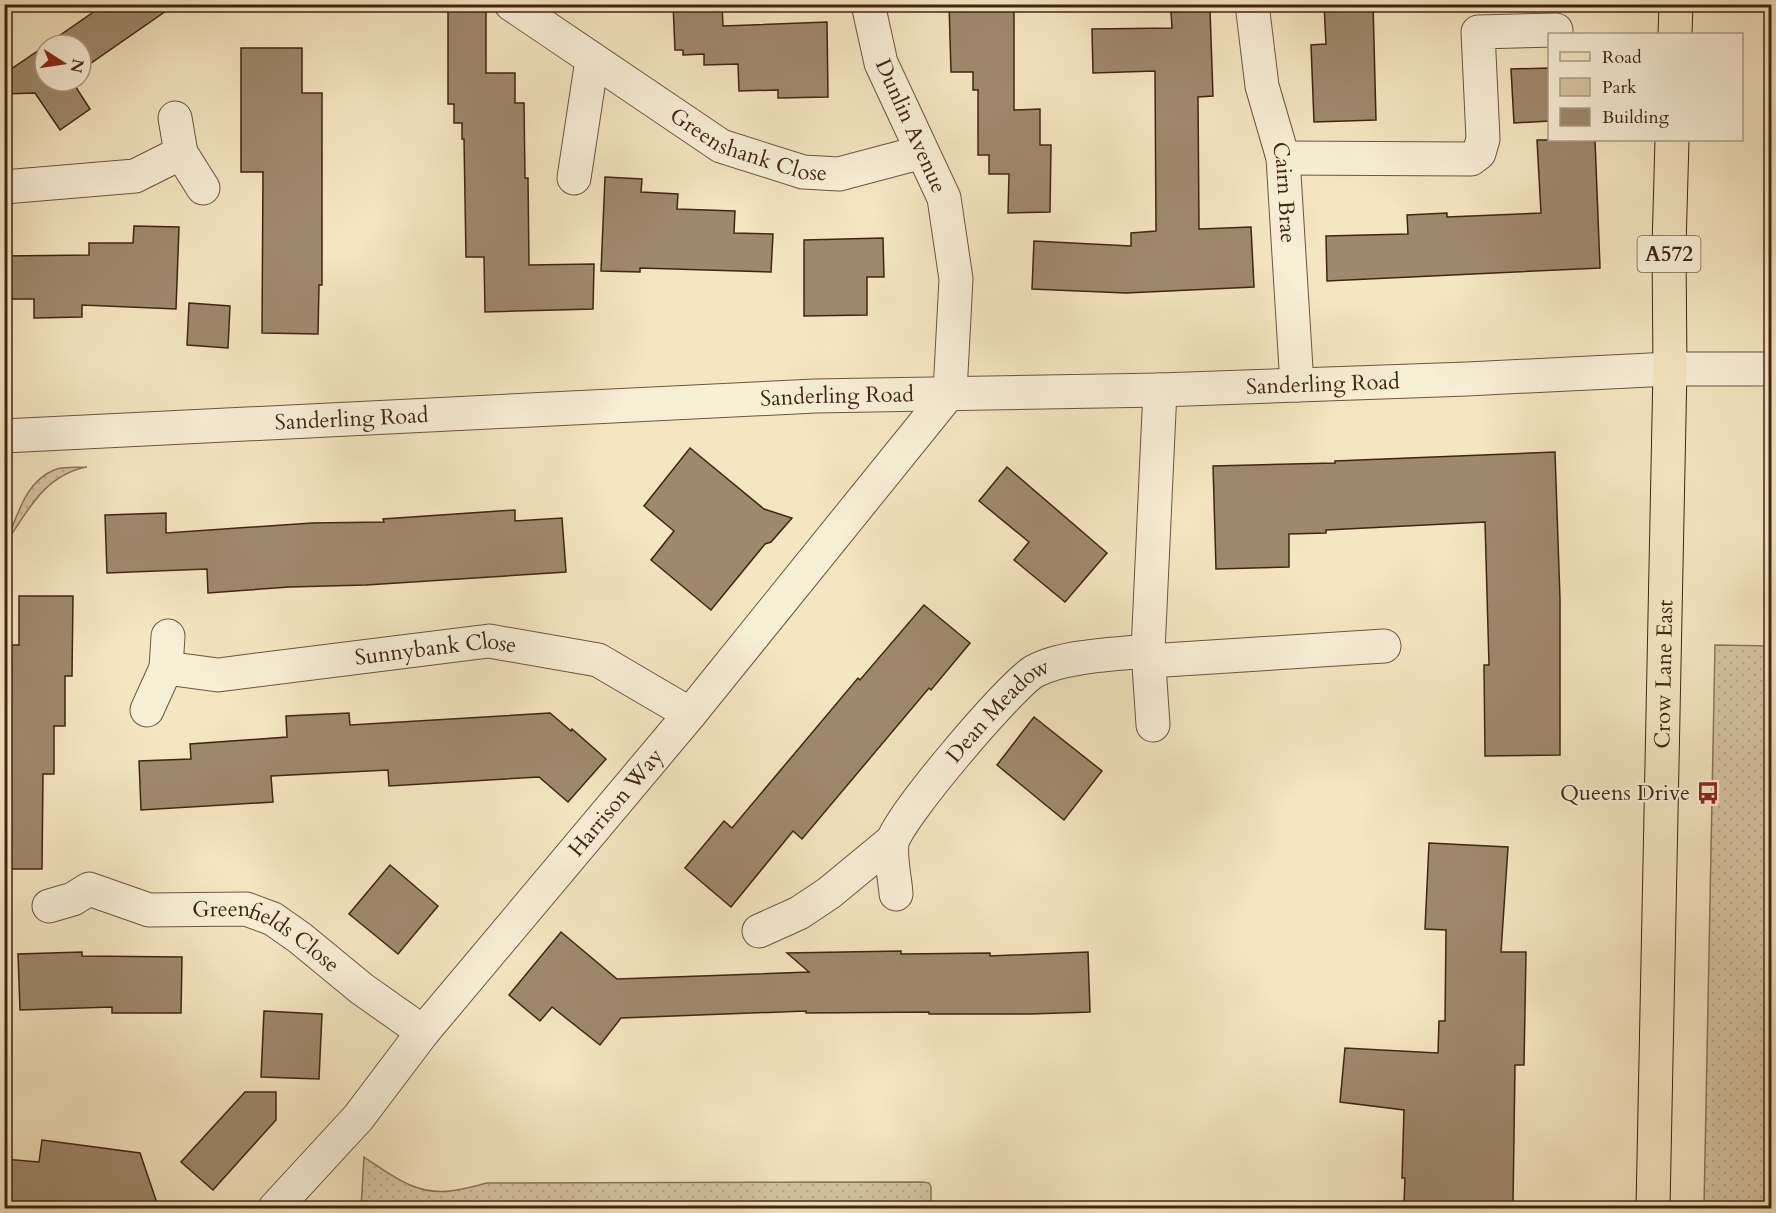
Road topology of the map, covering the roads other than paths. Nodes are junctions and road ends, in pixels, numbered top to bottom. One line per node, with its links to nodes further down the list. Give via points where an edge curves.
1 (511, 4): 7 (street, Greenshank Close)
2 (868, 4): 10 (street, Dunlin Avenue, via 881,63)
3 (1252, 4): 12 (street, Cairn Brae, via 1262,86)
4 (1676, 4): 6 (main road)
5 (1556, 30): 12 (street, via 1478,32 1483,139 1479,153 1471,159)
6 (1675, 33)
7 (592, 60): 10 (street, Greenshank Close, via 721,146 803,172 839,174); 13 (street)
8 (175, 118): 11 (street)
9 (1672, 141): 16 (main road, Crow Lane East / A572)
10 (922, 152): 20 (street, Dunlin Avenue, via 944,198 956,279)
11 (181, 153): 14 (street, via 135,176); 15 (street)
12 (1283, 158): 18 (street, Cairn Brae)
13 (574, 178)
14 (4, 187)
15 (203, 188)
16 (1670, 369): 17 (street); 18 (street, Sanderling Road); 35 (main road, Crow Lane East / A572)
17 (1772, 369)
18 (1297, 385): 19 (street, Sanderling Road)
19 (1160, 390): 20 (street, Sanderling Road); 24 (street)
20 (950, 392): 21 (street, Sanderling Road); 27 (street, Harrison Way)
21 (4, 436)
22 (168, 636): 25 (street)
23 (1384, 646): 24 (street, Dean Meadow)
24 (1148, 656): 28 (street); 29 (street, Dean Meadow, via 1081,659 1034,671 1009,693 919,796)
25 (166, 668): 26 (street); 27 (street, Sunnybank Close, via 218,675 489,641 598,660)
26 (147, 710)
27 (690, 714): 33 (street, Harrison Way)
28 (1153, 725)
29 (892, 842): 30 (street); 32 (street, Dean Meadow, via 829,893 799,913)
30 (896, 894)
31 (49, 906): 33 (street, Greenfields Close, via 73,899 92,876 149,910 246,909 273,919)
32 (759, 931)
33 (423, 1032): 34 (street, Harrison Way, via 358,1118)
34 (275, 1209)
35 (1653, 1209)

